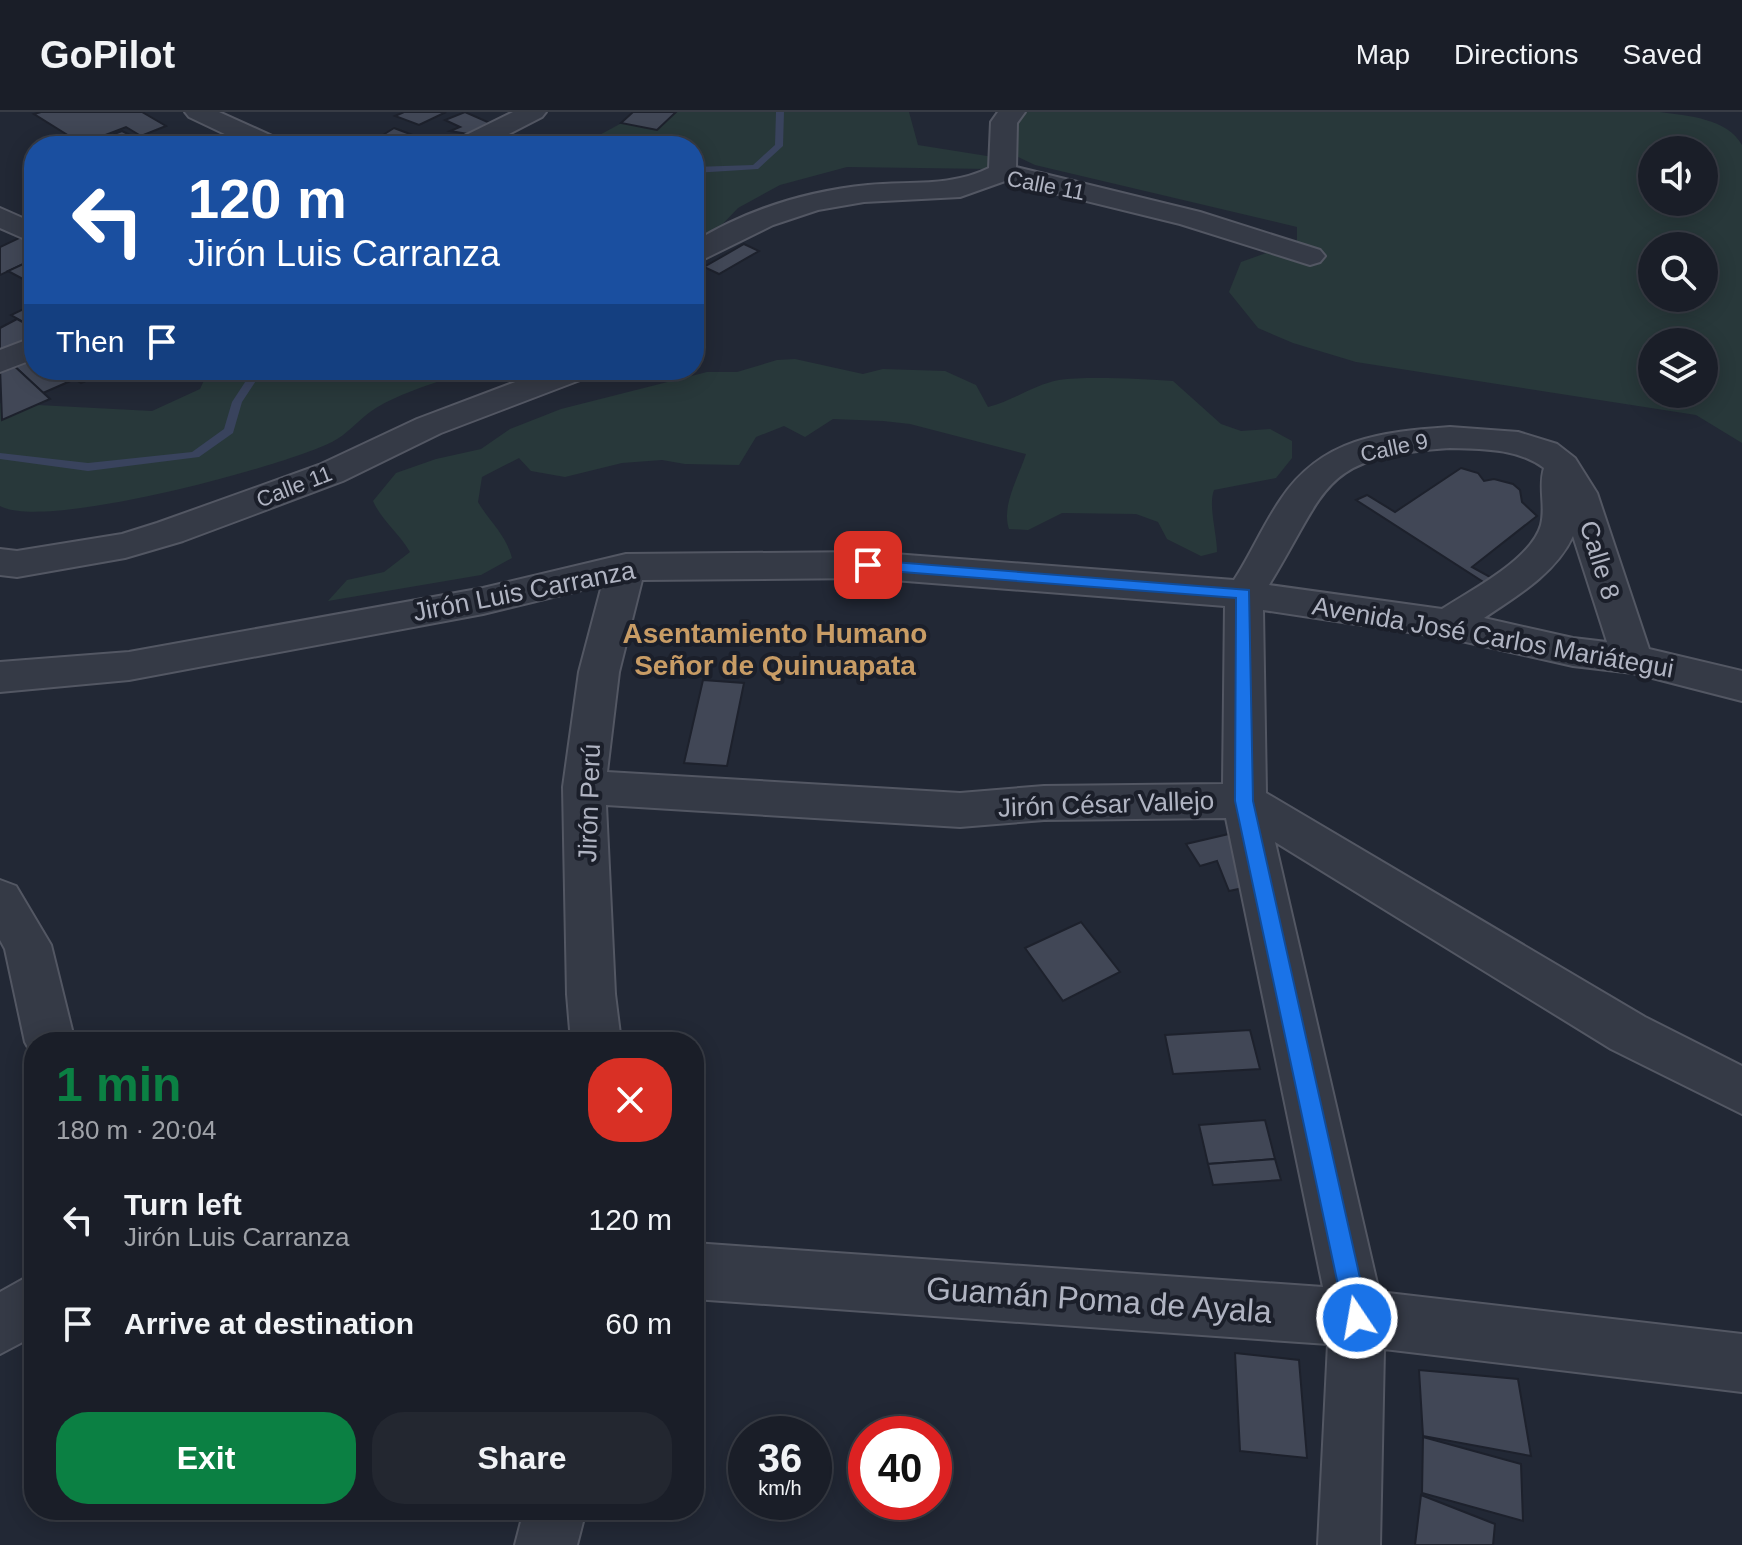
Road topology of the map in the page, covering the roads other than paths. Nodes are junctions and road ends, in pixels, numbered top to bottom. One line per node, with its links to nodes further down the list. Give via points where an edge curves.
1 (533, 112): 5 (street)
2 (1012, 112): 6 (street, via 1004,122)
3 (217, 115): 4 (street)
4 (254, 136)
5 (485, 136)
6 (1002, 172): 9 (street, Calle 11, via 958,191 889,191 815,201 756,221); 10 (street, Calle 11, via 1190,218)
7 (0, 217): 8 (street)
8 (24, 229)
9 (704, 250)
10 (1310, 256)
11 (24, 351): 12 (street)
12 (0, 362)
13 (551, 380): 15 (street, Calle 11, via 429,426 331,473 170,532 125,546 17,564)
14 (1562, 463): 17 (street, Calle 9, via 1536,446 1473,436 1379,447 1333,463 1282,526); 18 (street, via 1558,529 1543,556); 19 (street, Calle 8, via 1580,492)
15 (0, 562)
16 (626, 567): 17 (street, Jirón Luis Carranza, via 868,565); 20 (street, Jirón Luis Carranza, via 483,601 129,666); 22 (street, Jirón Perú, via 599,672)
17 (1244, 594): 18 (street, Avenida José Carlos Mariátegui); 23 (street)
18 (1448, 624): 19 (street, Avenida José Carlos Mariátegui, via 1573,652)
19 (1633, 659): 21 (street, Avenida José Carlos Mariátegui)
20 (0, 677)
21 (1742, 686)
22 (584, 787): 23 (street, Jirón César Vallejo, via 960,810 1044,803); 26 (street, Jirón Perú)
23 (1244, 801): 27 (street, Jirón César Vallejo, via 1628,1033); 30 (street)
24 (0, 899): 25 (street, via 28,945)
25 (48, 1032)
26 (595, 1032)
27 (1742, 1091)
28 (704, 1272): 30 (street, Guamán Poma de Ayala)
29 (24, 1308): 31 (street)
30 (1357, 1318): 32 (street, Guamán Poma de Ayala); 35 (street)
31 (0, 1326)
32 (1742, 1363)
33 (552, 1520): 34 (street)
34 (546, 1545)
35 (1349, 1545)

